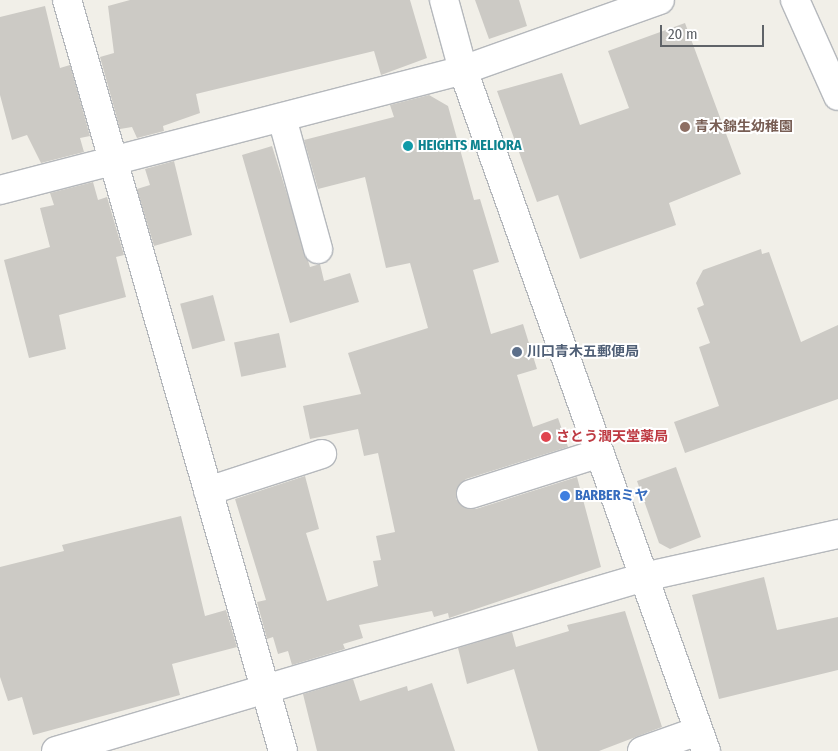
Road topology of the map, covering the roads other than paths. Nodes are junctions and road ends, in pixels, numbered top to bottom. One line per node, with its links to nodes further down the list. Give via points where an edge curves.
1 (67, 0): 8 (street)
2 (444, 0): 5 (street)
3 (660, 0): 5 (street)
4 (796, 0): 6 (street)
5 (463, 70): 7 (street); 11 (street)
6 (838, 96)
7 (282, 118): 8 (street); 10 (street)
8 (114, 162): 9 (street); 13 (street)
9 (0, 190)
10 (318, 249)
11 (600, 452): 14 (street); 16 (street)
12 (322, 454): 13 (street)
13 (208, 491): 17 (street)
14 (471, 494)
15 (838, 534): 16 (street)
16 (644, 577): 17 (street); 18 (street)
17 (265, 687): 19 (street); 20 (street)
18 (702, 741): 21 (street)
19 (56, 751)
20 (283, 751)
21 (642, 751)

